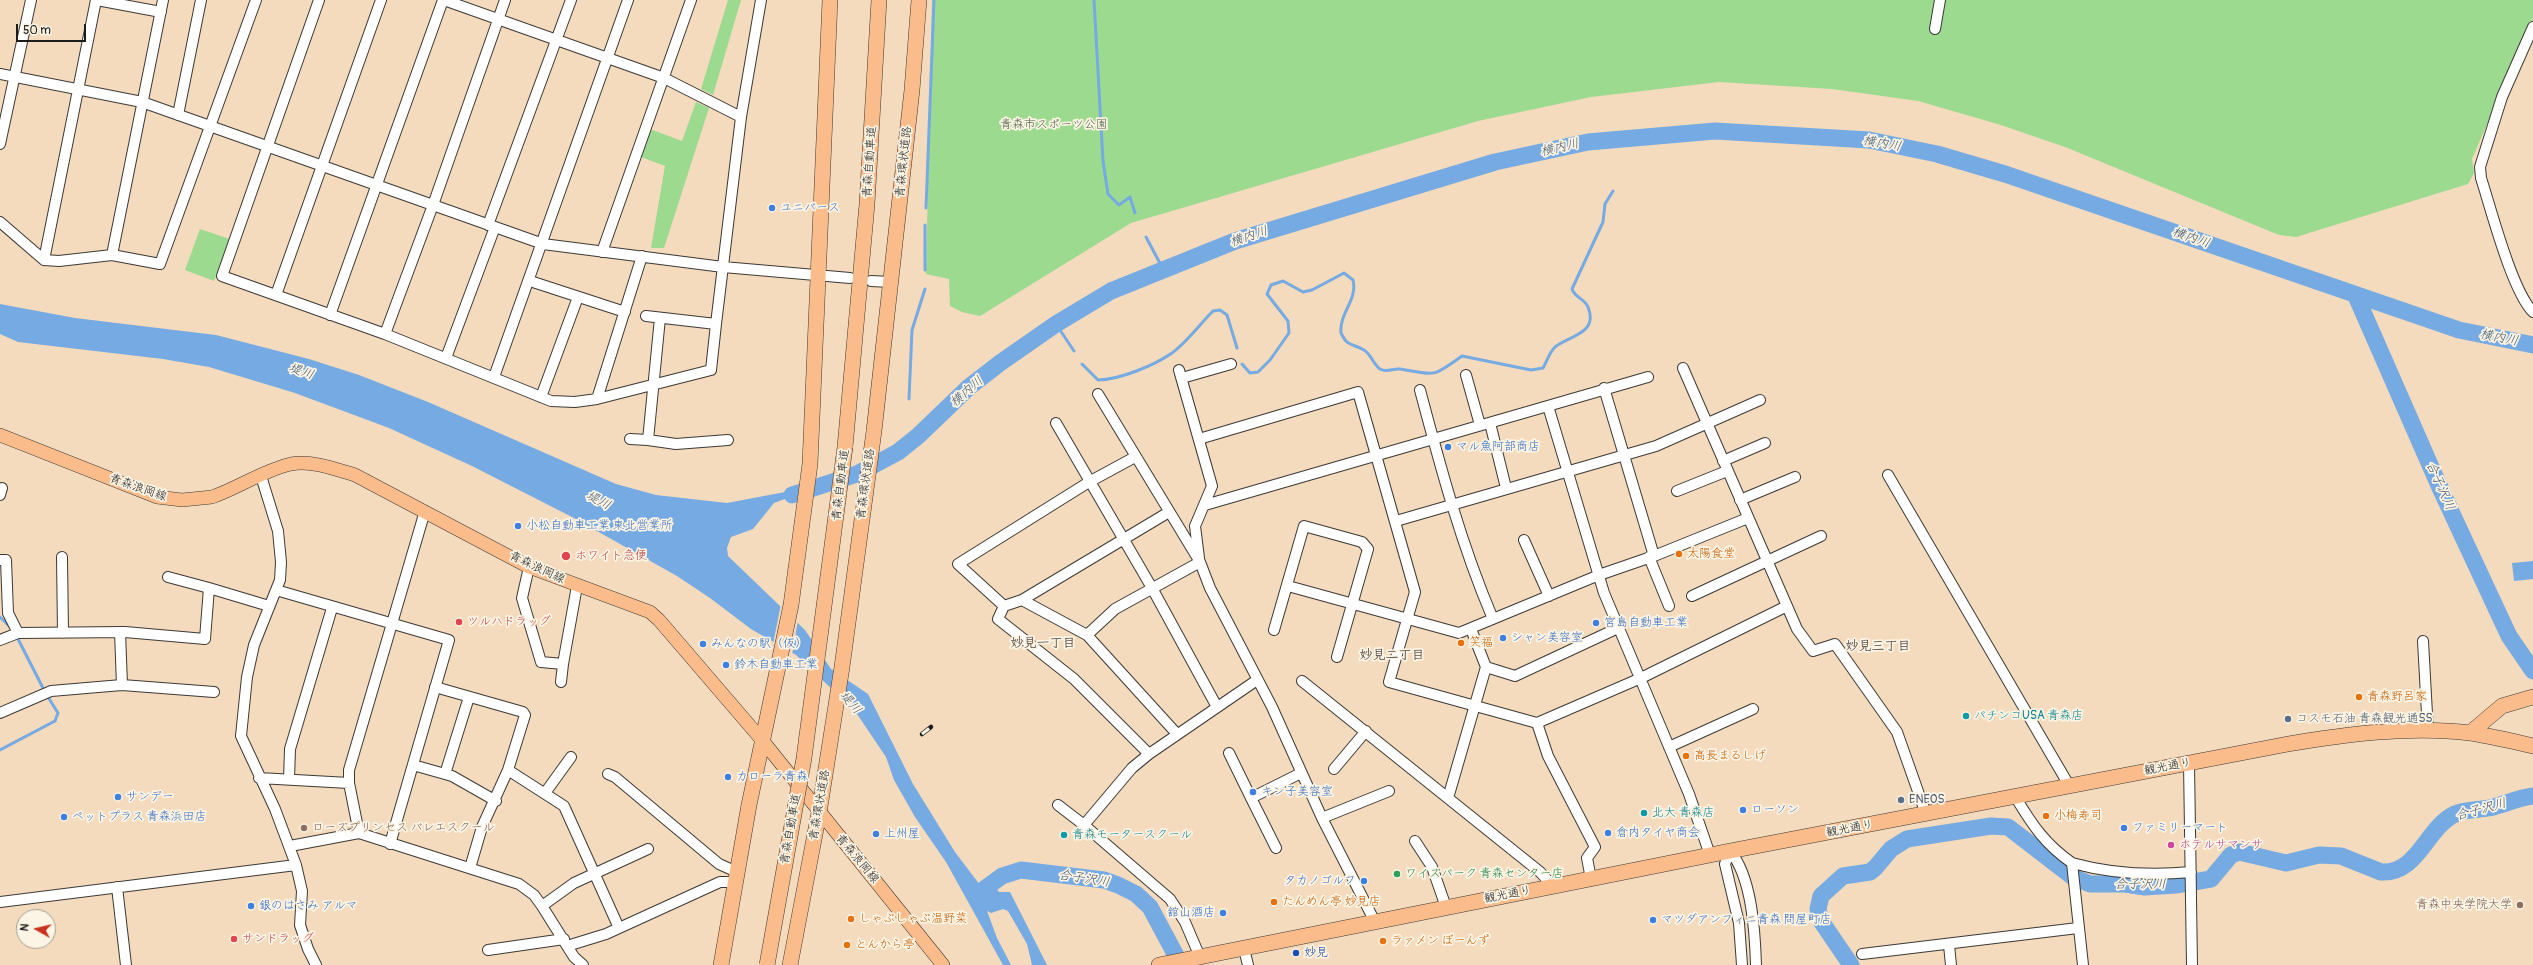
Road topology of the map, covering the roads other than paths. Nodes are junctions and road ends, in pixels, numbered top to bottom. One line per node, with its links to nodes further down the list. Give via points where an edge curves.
1 (30, 0): 25 (street)
2 (96, 0): 18 (street); 27 (street)
3 (163, 0): 18 (street)
4 (200, 0): 29 (street)
5 (256, 0): 31 (street)
6 (319, 0): 33 (street)
7 (381, 0): 34 (street)
8 (444, 0): 19 (street); 35 (street)
9 (505, 0): 19 (street)
10 (571, 0): 22 (street)
11 (628, 0): 23 (street)
12 (691, 0): 26 (street)
13 (761, 0): 30 (street)
14 (830, 0): 45 (highway)
15 (879, 0): 222 (highway, 青森自動車道, bridge, via 868,196 845,447 804,758)
16 (919, 0): 49 (highway, 青森環状道路)
17 (1940, 0): 21 (street)
18 (161, 12): 28 (street)
19 (498, 19): 22 (street); 36 (street)
20 (2533, 27): 53 (street, via 2502,97 2480,167 2508,260 2526,305)
21 (1935, 29)
22 (557, 39): 23 (street); 38 (street)
23 (608, 57): 26 (street); 39 (street)
24 (0, 74): 25 (street)
25 (14, 77): 27 (street); 32 (street)
26 (664, 78): 30 (street); 40 (street)
27 (78, 89): 28 (street); 43 (street)
28 (142, 102): 29 (street); 41 (street)
29 (178, 115): 31 (street)
30 (740, 117): 44 (street)
31 (212, 127): 33 (street); 41 (street, via 160,264)
32 (0, 144)
33 (267, 146): 34 (street); 50 (street, via 222,276)
34 (323, 166): 35 (street); 50 (street)
35 (377, 185): 36 (street); 54 (street)
36 (433, 205): 38 (street); 58 (street)
37 (0, 222): 43 (street)
38 (491, 226): 39 (street); 59 (street)
39 (542, 244): 40 (street); 47 (street)
40 (602, 252): 42 (street)
41 (112, 255): 43 (street, via 59,261)
42 (642, 256): 44 (street); 52 (street)
43 (44, 260)
44 (723, 267): 45 (street); 57 (street)
45 (818, 275): 46 (street); 161 (highway, via 810,464 803,525 791,605)
46 (850, 278)
47 (530, 281): 51 (street); 63 (street)
48 (871, 281): 49 (street)
49 (891, 282): 185 (highway, 青森環状道路, via 874,431)
50 (276, 295): 54 (street)
51 (578, 297): 52 (street); 69 (street)
52 (625, 312): 70 (street)
53 (2533, 312)
54 (330, 314): 58 (street)
55 (646, 316): 56 (street)
56 (660, 318): 57 (street); 65 (street)
57 (716, 324): 65 (street, via 711,370)
58 (385, 334): 59 (street)
59 (446, 358): 63 (street)
60 (1230, 364): 80 (street, via 1181,374)
61 (1683, 368): 75 (street)
62 (1466, 375): 76 (street)
63 (494, 377): 69 (street)
64 (1648, 377): 66 (street)
65 (653, 385): 70 (street); 81 (street)
66 (1604, 388): 72 (street); 85 (street)
67 (1420, 390): 78 (street)
68 (1098, 394): 86 (street)
69 (541, 397): 70 (street, via 551,402)
70 (597, 399)
71 (1760, 400): 75 (street)
72 (1548, 406): 73 (street); 89 (street)
73 (1490, 422): 76 (street); 94 (street)
74 (1056, 423): 93 (street)
75 (1706, 423): 85 (street, via 1656,446); 87 (street)
76 (1480, 425): 78 (street)
77 (0, 435): 91 (main road, 青森浪岡線, via 168,499 198,500 212,497)
78 (1432, 438): 84 (street); 98 (street)
79 (630, 439): 81 (street)
80 (1199, 439): 84 (street, via 1358,392); 97 (street, via 1212,486)
81 (648, 440): 82 (street, via 676,444)
82 (728, 440)
83 (1766, 443): 87 (street)
84 (1375, 454): 97 (street); 102 (street)
85 (1625, 456): 89 (street); 107 (street)
86 (1135, 457): 93 (street); 100 (street)
87 (1723, 461): 88 (street)
88 (1727, 471): 95 (street); 96 (street)
89 (1569, 472): 94 (street); 112 (street)
90 (1888, 475): 177 (street)
91 (261, 476): 99 (main road, 青森浪岡線, via 291,464 332,467 354,475); 118 (street, via 278,531 281,562 280,580)
92 (1795, 477): 96 (street)
93 (1089, 482): 104 (street); 124 (street, via 958,564)
94 (1506, 488): 98 (street)
95 (1677, 491)
96 (1740, 500): 101 (street)
97 (1205, 504): 110 (street, via 1195,526)
98 (1451, 505): 102 (street); 128 (street, via 1471,567)
99 (425, 511): 111 (main road, 青森浪岡線); 130 (street)
100 (1169, 512): 104 (street); 110 (street)
101 (1748, 518): 107 (street); 109 (street)
102 (1396, 521): 129 (street, via 1415,592)
103 (1821, 536): 109 (street)
104 (1123, 540): 117 (street); 121 (street)
105 (1524, 540): 119 (street)
106 (62, 557): 136 (street)
107 (1651, 557): 112 (street); 125 (street)
108 (0, 560): 134 (street, via 6,560 8,613)
109 (1767, 561): 120 (street); 126 (street)
110 (1200, 562): 117 (street); 144 (street)
111 (529, 567): 114 (main road, 青森浪岡線); 141 (street, via 522,598 541,662)
112 (1599, 575): 119 (street); 132 (street)
113 (168, 577): 116 (street)
114 (577, 586): 141 (street); 161 (main road, 青森浪岡線, via 650,612)
115 (1288, 586): 122 (street); 122 (street, via 1304,526 1362,542 1368,549); 133 (street)
116 (209, 588): 123 (street); 135 (street, via 205,639)
117 (1152, 588): 137 (street, via 1115,609); 152 (street)
118 (276, 590): 123 (street); 127 (street)
119 (1549, 596): 128 (street)
120 (1692, 596)
121 (1022, 600): 124 (street); 137 (street)
122 (1352, 605): 129 (street); 140 (street)
123 (269, 606): 174 (street, via 254,645 247,678 241,736)
124 (1004, 606): 164 (street, via 998,619 1074,679)
125 (1669, 606)
126 (1787, 606): 143 (street); 186 (street, via 1797,629 1813,651 1835,644 1897,732)
127 (332, 608): 130 (street); 175 (street, via 290,749)
128 (1493, 619): 131 (street)
129 (1408, 620): 131 (street, via 1458,633); 153 (street, via 1390,682)
130 (392, 625): 148 (street, via 449,640); 176 (street, via 353,756)
131 (1471, 628): 142 (street)
132 (1618, 628): 142 (street, via 1515,676); 143 (street)
133 (1274, 630)
134 (18, 632): 136 (street); 138 (street)
135 (120, 632): 136 (street); 147 (street)
136 (63, 633)
137 (1087, 635): 160 (street)
138 (0, 640)
139 (2423, 641): 158 (street)
140 (1337, 657)
141 (563, 664): 146 (street)
142 (1486, 667): 153 (street)
143 (1640, 678): 156 (street); 163 (street)
144 (1257, 680): 152 (street); 171 (street, via 1272,707)
145 (1302, 681): 157 (street)
146 (561, 682)
147 (122, 685): 149 (street); 155 (street, via 51,691)
148 (435, 687): 150 (street); 168 (street)
149 (214, 692)
150 (469, 697): 170 (street, via 523,712); 172 (street)
151 (2533, 697): 159 (highway, via 2502,706)
152 (1216, 707): 160 (street)
153 (1473, 707): 156 (street); 181 (street)
154 (1753, 709): 163 (street)
155 (0, 713)
156 (1538, 723): 203 (street, via 1548,756 1595,847 1587,858)
157 (1366, 731): 169 (street); 181 (street)
158 (2428, 732): 159 (highway, 観光通り); 167 (highway, 観光通り, via 2363,733)
159 (2470, 733): 162 (highway, 観光通り)
160 (1177, 734): 164 (street)
161 (762, 740): 185 (main road, 青森浪岡線); 202 (highway)
162 (2533, 746)
163 (1669, 747): 196 (street, via 1700,821)
164 (1149, 754): 188 (street, via 1132,768)
165 (1230, 754): 180 (street)
166 (571, 757): 179 (street)
167 (2189, 763): 177 (highway, 観光通り); 201 (street)
168 (413, 765): 172 (street); 191 (street)
169 (1334, 769)
170 (508, 770): 179 (street); 183 (street)
171 (1301, 773): 180 (street); 187 (street)
172 (445, 774): 183 (street)
173 (608, 774): 202 (street, via 615,777)
174 (259, 778): 175 (street); 192 (street)
175 (289, 779): 176 (street)
176 (348, 783): 189 (street)
177 (2070, 787): 182 (highway, 観光通り)
178 (1389, 791): 187 (street)
179 (545, 793): 200 (street, via 564,806)
180 (1251, 798): 193 (street)
181 (1448, 798): 204 (street, via 1540,872)
182 (2016, 798): 186 (highway, 観光通り); 198 (street, via 2037,832)
183 (496, 801): 199 (street, via 482,827)
184 (1058, 805): 188 (street)
185 (819, 813): 223 (highway, 青森環状道路); 224 (main road, 青森浪岡線, via 883,888)
186 (1926, 814): 195 (highway, 観光通り)
187 (1322, 818): 209 (street)
188 (1084, 825): 217 (street, via 1170,899 1185,922)
189 (359, 833): 191 (street); 192 (street)
190 (1415, 841): 208 (street, via 1432,867)
191 (390, 844): 199 (street)
192 (290, 846): 197 (street)
193 (1276, 848)
194 (648, 849): 200 (street)
195 (1730, 851): 196 (highway, 観光通り); 227 (street, via 1725,864 1739,923); 228 (street, via 1739,862 1746,889 1754,930)
196 (1710, 855): 203 (highway, 観光通り)
197 (296, 865): 205 (street); 219 (street, via 302,890 300,925)
198 (2072, 867): 201 (street, via 2154,876); 211 (street)
199 (470, 868): 207 (street, via 519,884)
200 (595, 873): 207 (street); 210 (street)
201 (2191, 874): 231 (street)
202 (736, 877): 210 (street); 221 (highway)
203 (1591, 879): 204 (highway, 観光通り)
204 (1553, 886): 208 (highway, 観光通り)
205 (116, 887): 206 (street); 218 (street)
206 (0, 902)
207 (542, 906): 212 (street)
208 (1446, 907): 209 (highway, 観光通り)
209 (1375, 922): 214 (highway, 観光通り)
210 (619, 928): 212 (street, via 592,939)
211 (2078, 928): 213 (street); 230 (street)
212 (566, 942): 215 (street); 220 (street, via 574,957)
213 (1948, 945): 216 (street); 229 (street)
214 (1244, 949): 217 (highway, 観光通り); 226 (street)
215 (488, 950)
216 (1862, 954)
217 (1196, 958): 225 (highway, 観光通り)
218 (126, 965)
219 (316, 965)
220 (583, 965)
221 (721, 965)
222 (767, 965)
223 (790, 965)
224 (942, 965)
225 (1159, 965)
226 (1248, 965)
227 (1742, 965)
228 (1756, 965)
229 (1951, 965)
230 (2083, 965)
231 (2192, 965)

